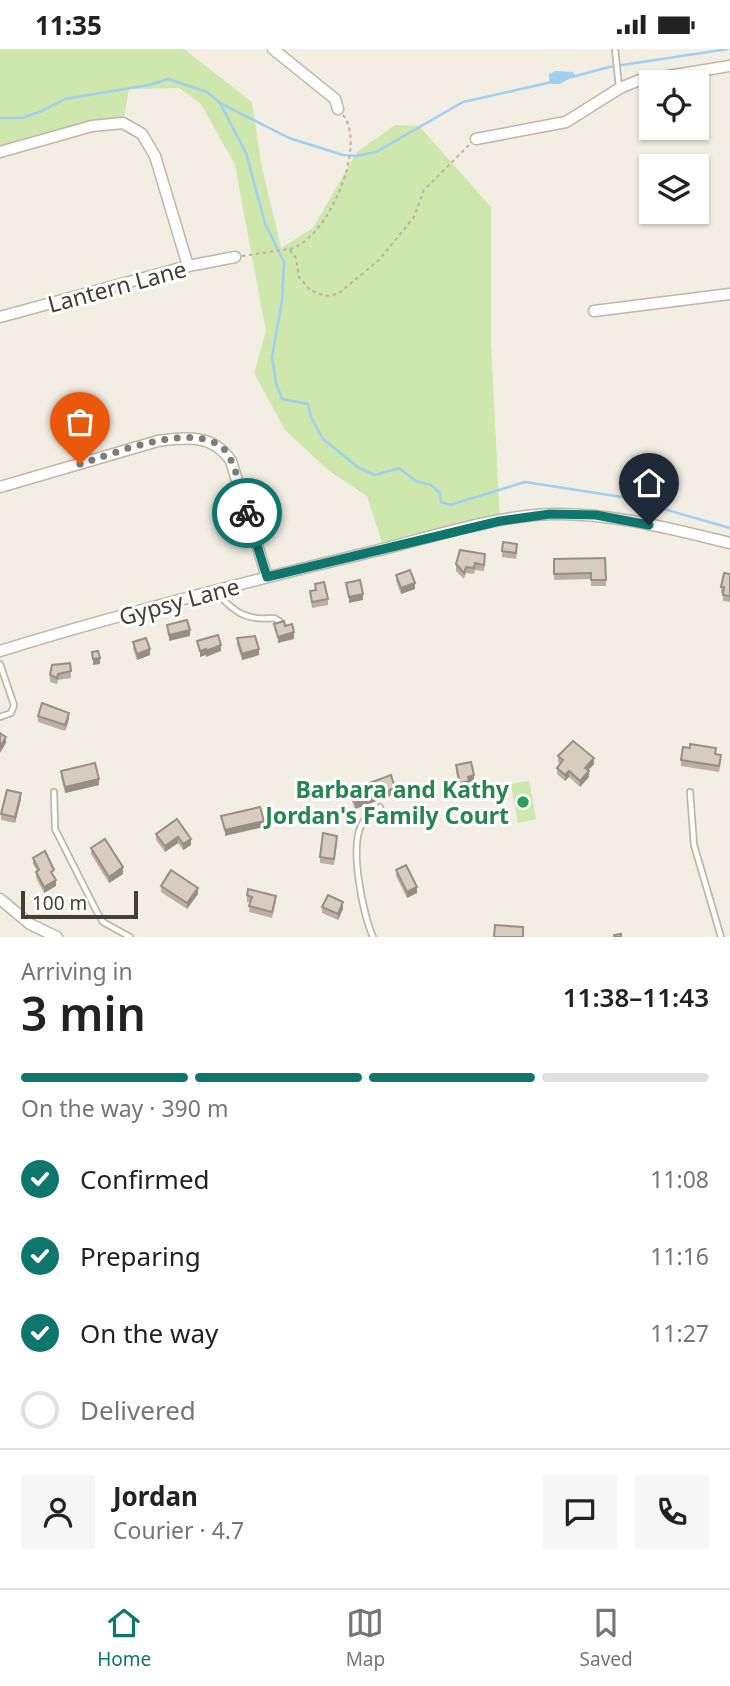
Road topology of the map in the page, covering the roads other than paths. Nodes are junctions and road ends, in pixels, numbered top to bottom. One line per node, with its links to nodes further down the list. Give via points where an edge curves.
1 (273, 49): 5 (street, via 335,99)
2 (615, 49): 4 (lane)
3 (730, 67): 4 (street, via 655,77)
4 (620, 88): 6 (street, via 566,122)
5 (338, 109)
6 (475, 139)
7 (0, 152): 9 (street, via 92,126 123,123 142,134 155,156)
8 (235, 257): 9 (street, Lantern Lane)
9 (188, 266): 12 (street, Lantern Lane)
10 (730, 294): 11 (street)
11 (594, 311)
12 (0, 317)
13 (0, 487): 15 (street, via 158,441 202,440 222,448 231,461)
14 (730, 543): 15 (street, Gypsy Lane, via 596,515 550,514 500,521)
15 (267, 577): 16 (street, Gypsy Lane)
16 (215, 591): 17 (lane, via 237,612 257,620); 18 (street, Gypsy Lane)
17 (279, 621)
18 (0, 652)
19 (0, 664): 20 (lane, via 14,705 11,713)
20 (0, 717)
21 (54, 792): 26 (lane, via 55,829 97,912 103,922)
22 (690, 792): 28 (lane, via 694,845)
23 (380, 807): 27 (lane, via 362,823 358,847 358,881)
24 (0, 899): 25 (street, via 30,924)
25 (57, 937)
26 (130, 937)
27 (373, 937)
28 (721, 937)

